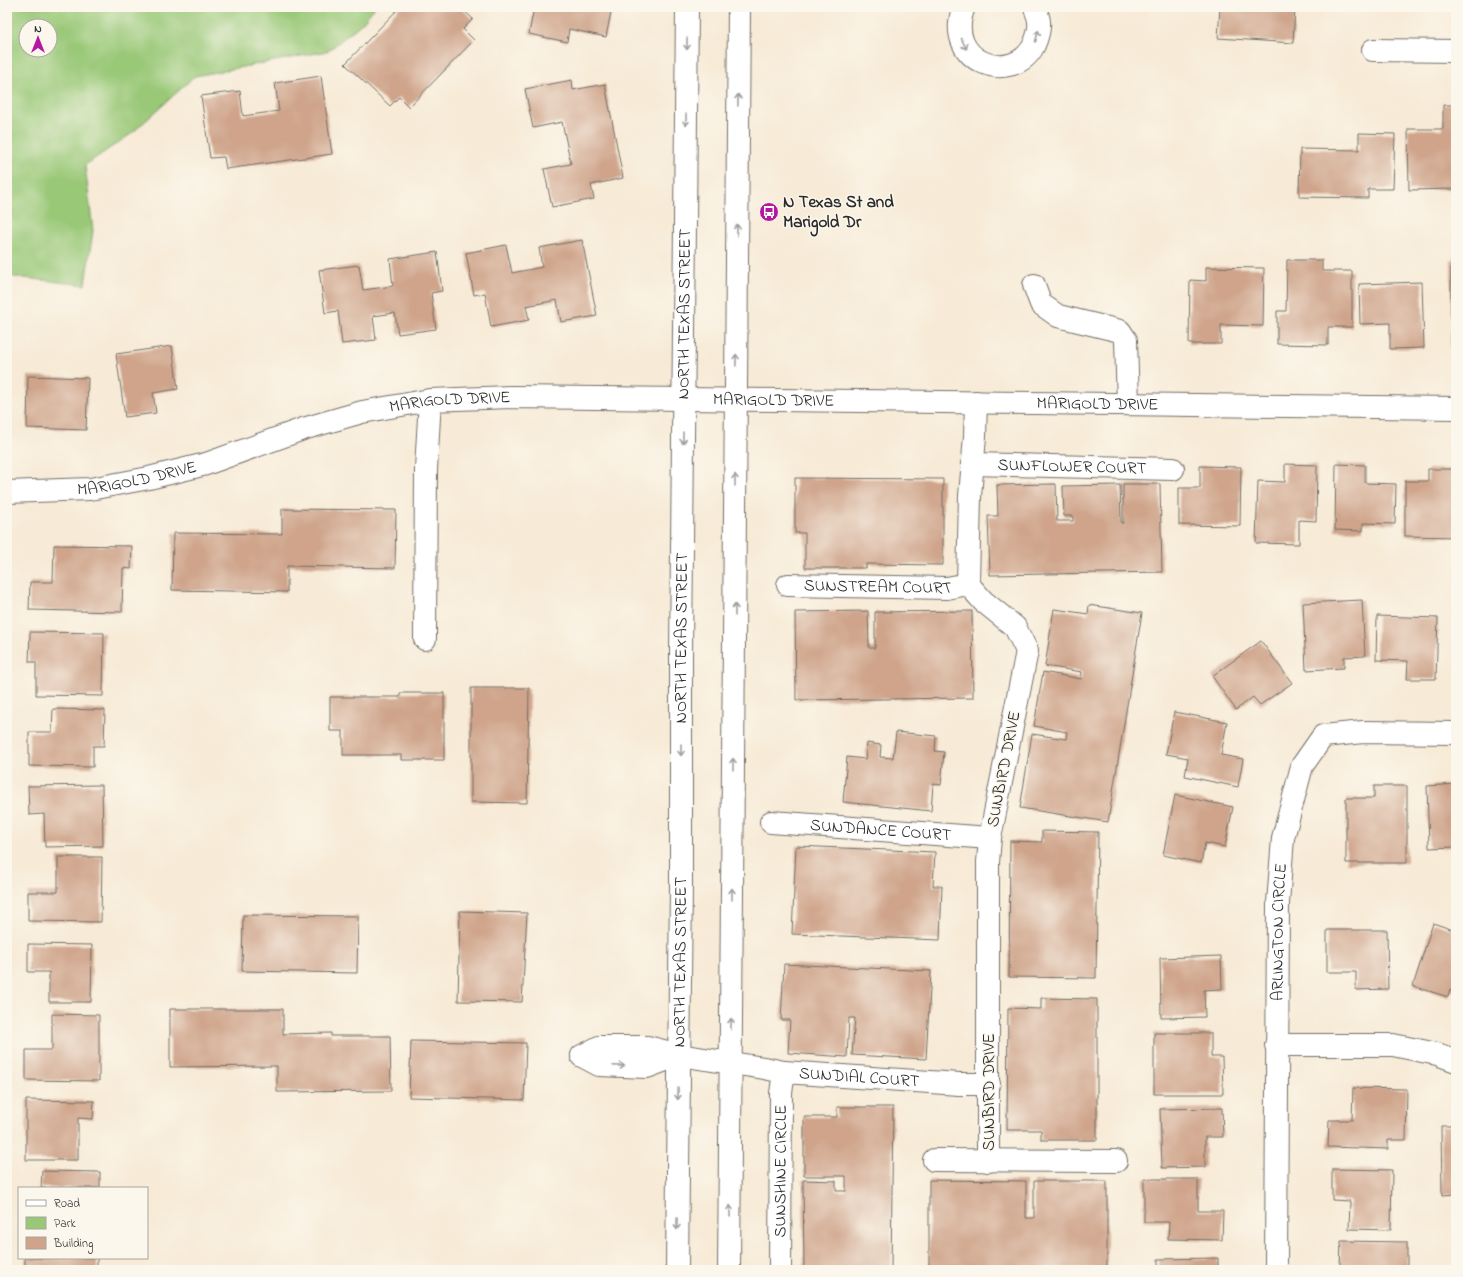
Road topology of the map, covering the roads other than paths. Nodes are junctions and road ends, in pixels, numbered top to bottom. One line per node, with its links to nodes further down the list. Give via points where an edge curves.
1 (687, 7): 8 (street, NORTH TEXAS STREET, one-way to 8)
2 (739, 7): 9 (street, one-way to 2)
3 (964, 7): 4 (street, one-way to 4, via 960,18 960,36 966,50 977,60 991,65 1006,66 1020,60 1031,50 1038,37 1039,21)
4 (1034, 7)
5 (1373, 50): 6 (street)
6 (1456, 51)
7 (1034, 284): 12 (street, via 1040,304 1058,316 1120,331 1126,340)
8 (683, 399): 9 (street, MARIGOLD DRIVE); 10 (street, MARIGOLD DRIVE, via 511,397); 24 (street, NORTH TEXAS STREET, one-way to 24)
9 (736, 399): 11 (street, MARIGOLD DRIVE); 26 (street, one-way to 9)
10 (430, 400): 16 (street, MARIGOLD DRIVE, via 362,412 303,429 206,464 149,478 90,489); 19 (street, via 426,469)
11 (976, 402): 12 (street, MARIGOLD DRIVE); 14 (street)
12 (1128, 404): 13 (street, MARIGOLD DRIVE)
13 (1456, 408)
14 (972, 464): 15 (street, SUNFLOWER COURT); 17 (street)
15 (1173, 469)
16 (7, 492)
17 (968, 584): 18 (street, SUNSTREAM COURT, via 947,588); 22 (street, SUNBIRD DRIVE, via 983,601 1015,627 1027,651)
18 (788, 585)
19 (425, 639)
20 (1456, 733): 23 (street, ARLINGTON CIRCLE, via 1363,732 1323,736 1302,766 1283,838 1278,903)
21 (771, 822): 22 (street, SUNDANCE COURT)
22 (990, 838): 28 (street, SUNBIRD DRIVE)
23 (1276, 1045): 25 (street, via 1393,1045 1437,1054); 35 (street, ARLINGTON CIRCLE)
24 (679, 1055): 26 (street, SUNDIAL COURT); 32 (street, NORTH TEXAS STREET, one-way to 32)
25 (1456, 1061)
26 (731, 1063): 27 (street, SUNDIAL COURT); 33 (street, one-way to 26)
27 (784, 1072): 28 (street, SUNDIAL COURT); 34 (street, SUNSHINE CIRCLE, via 781,1093)
28 (989, 1084): 30 (street, SUNBIRD DRIVE)
29 (934, 1160): 30 (street)
30 (988, 1161): 31 (street)
31 (1116, 1161)
32 (677, 1270)
33 (729, 1270)
34 (780, 1270)
35 (1276, 1270)

